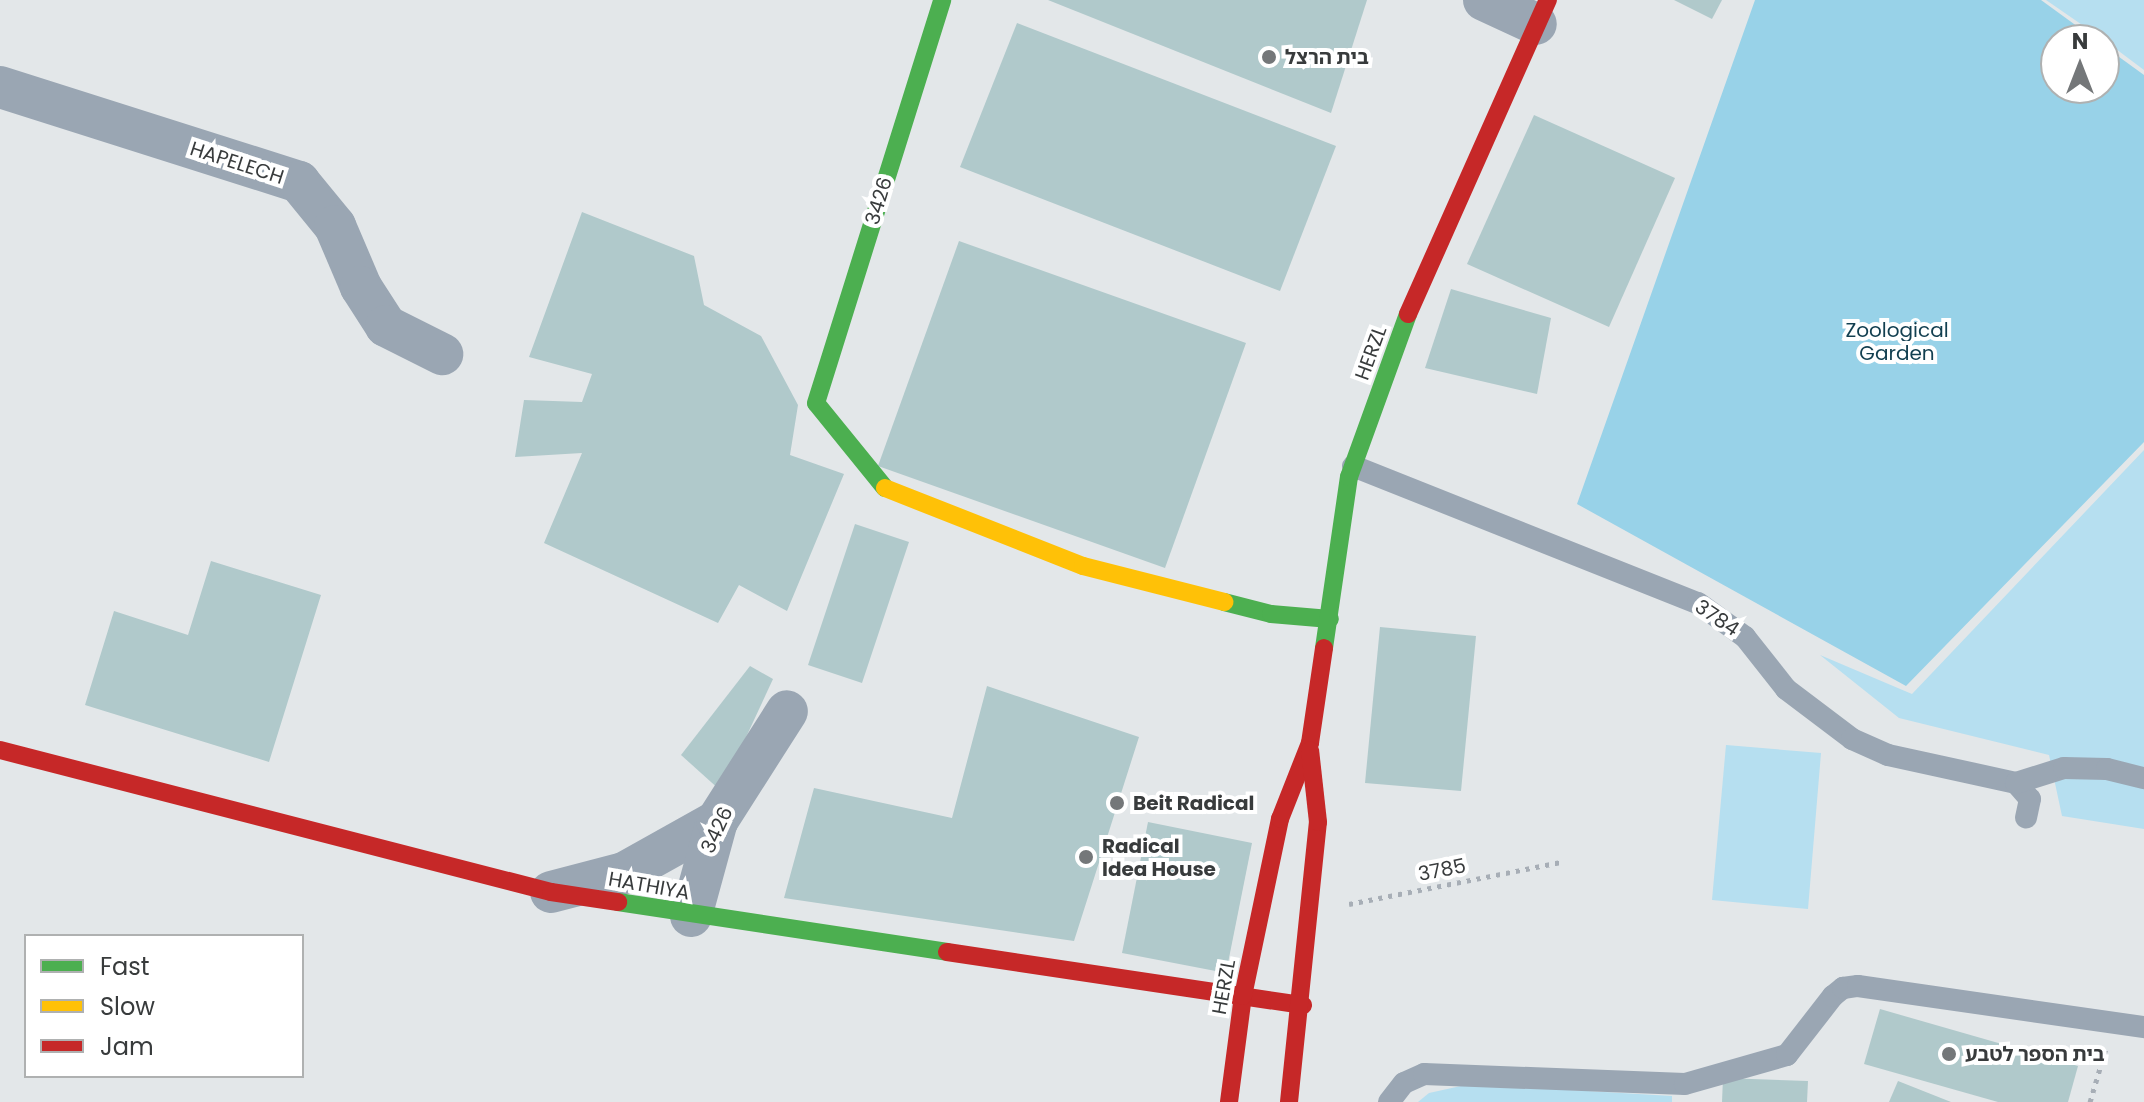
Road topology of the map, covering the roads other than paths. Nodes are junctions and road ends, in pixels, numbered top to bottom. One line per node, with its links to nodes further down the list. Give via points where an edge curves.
1 (942, 0): 6 (street, 3426)
2 (1484, 0): 3 (street)
3 (1542, 12): 8 (street, HERZL, via 1424,270)
4 (887, 86): 6 (lane)
5 (0, 87): 7 (street, HAPELECH, via 299,182 335,226 361,287 386,326)
6 (913, 93): 9 (street, 3426, via 816,403 888,492 1083,566 1271,614)
7 (442, 354)
8 (1353, 466): 9 (street, HERZL); 14 (lane, 3784, via 1698,603 1745,637 1786,689 1852,739 1888,755)
9 (1330, 619): 11 (street, HERZL)
10 (787, 711): 16 (street, 3426)
11 (1310, 743): 19 (street, HERZL, via 1280,819); 20 (street, HERZL, via 1318,822)
12 (0, 750): 17 (street, HATHIYA)
13 (2144, 778): 14 (lane, via 2073,768)
14 (2016, 783): 15 (lane, via 2030,799)
15 (2026, 818)
16 (717, 821): 17 (street, via 624,873); 18 (street, 3426)
17 (551, 892): 18 (street, HATHIYA)
18 (691, 916): 19 (street, HATHIYA)
19 (1243, 996): 20 (street, HATHIYA); 22 (street, HERZL)
20 (1303, 1005): 23 (street, HERZL)
21 (2144, 1027): 24 (lane, via 1858,986 1833,996 1787,1055 1685,1084 1424,1074 1404,1083)
22 (1229, 1102)
23 (1289, 1102)
24 (1389, 1102)

